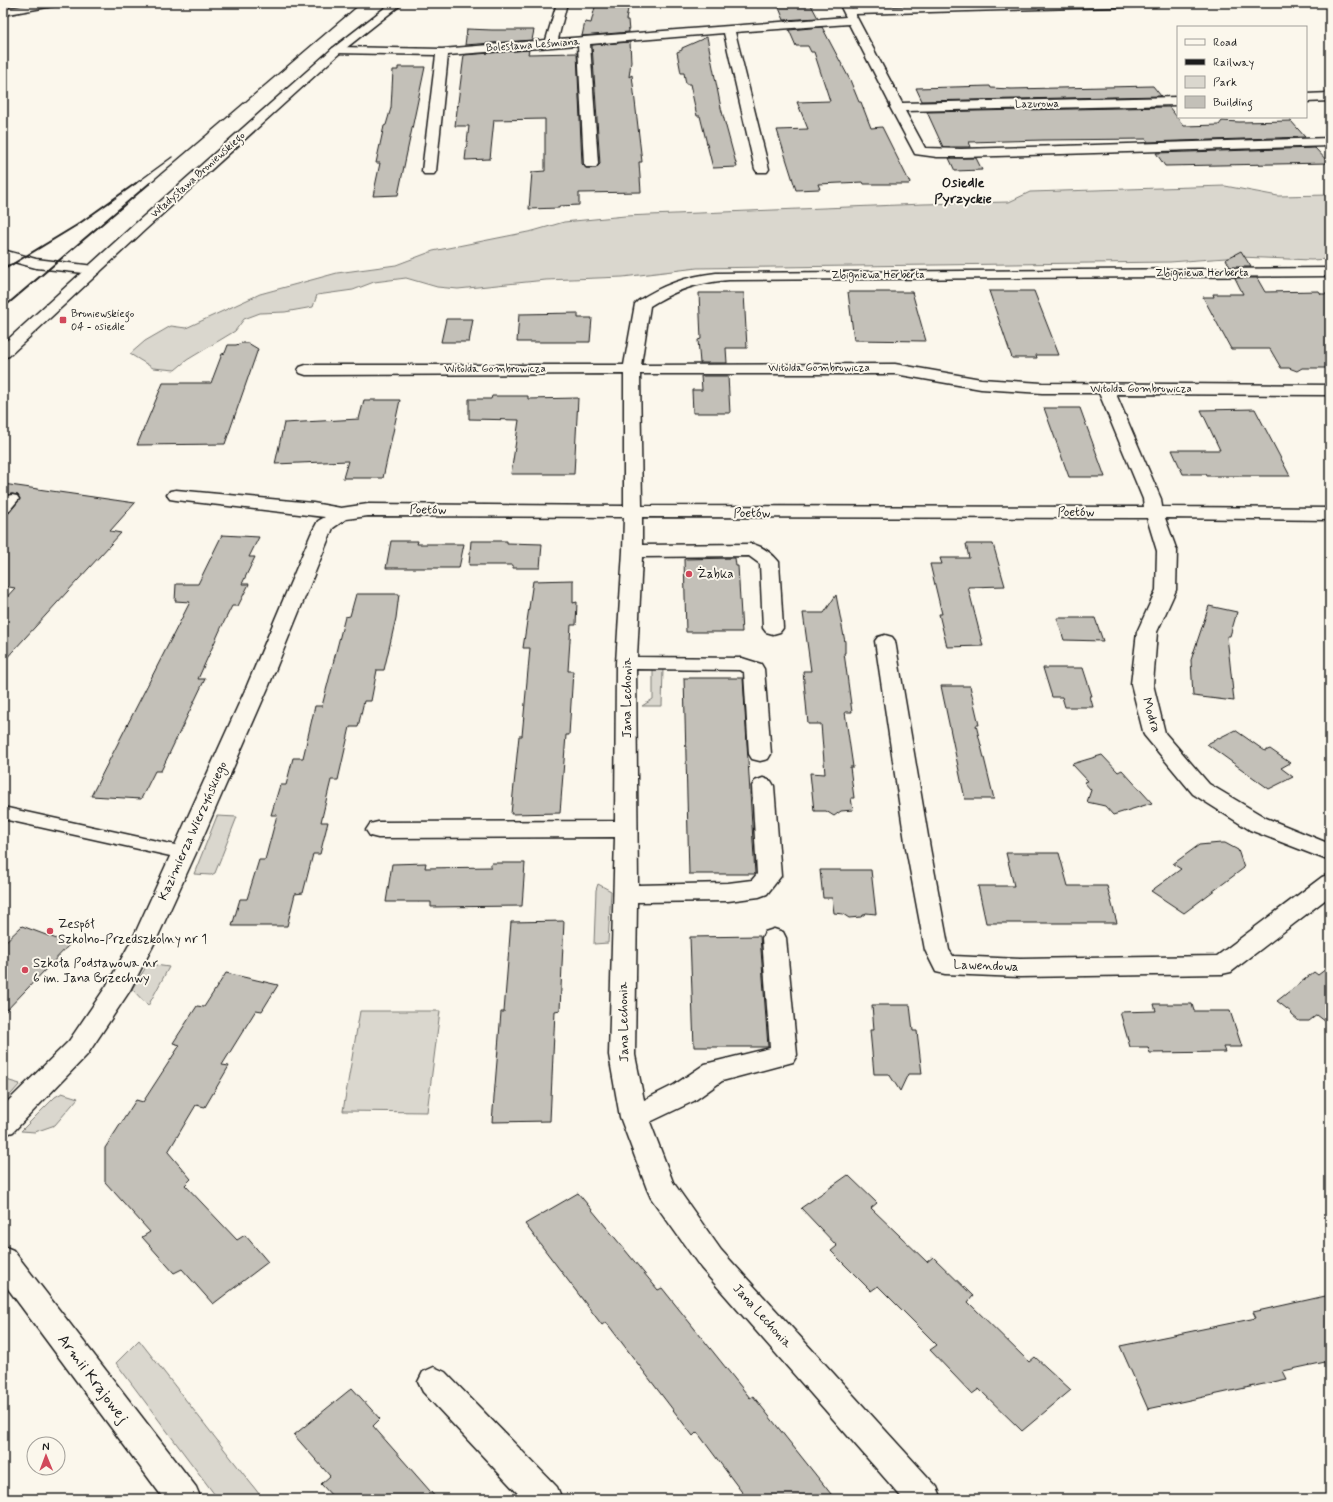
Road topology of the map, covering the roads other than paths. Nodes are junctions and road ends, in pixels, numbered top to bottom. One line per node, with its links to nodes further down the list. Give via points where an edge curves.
1 (53, 3): 6 (lane)
2 (398, 3): 10 (street, Władysława Broniewskiego)
3 (562, 3): 9 (street)
4 (1156, 3): 5 (street, Bolesława Leśmiana)
5 (847, 11): 7 (street, Bolesława Leśmiana); 15 (street)
6 (3, 12)
7 (729, 30): 8 (street, Bolesława Leśmiana); 18 (street)
8 (584, 41): 9 (street, Bolesława Leśmiana); 17 (street)
9 (551, 44): 11 (street, Bolesława Leśmiana)
10 (336, 50): 11 (street, Bolesława Leśmiana); 21 (street, Władysława Broniewskiego)
11 (442, 52): 19 (street)
12 (1330, 97): 13 (street)
13 (1307, 98)
14 (1177, 101): 15 (street, Lazurowa)
15 (896, 107): 16 (street, via 920,151 937,153)
16 (1330, 142)
17 (591, 164)
18 (762, 169)
19 (428, 172)
20 (7, 259): 21 (street, via 52,267)
21 (94, 270): 23 (street, Władysława Broniewskiego)
22 (1330, 272): 24 (street, Zbigniewa Herberta, via 714,277 685,282 667,289 643,304)
23 (3, 353)
24 (632, 368): 25 (street, Witolda Gombrowicza); 26 (street, Witolda Gombrowicza, via 895,369 981,384); 30 (street, Zbigniewa Herberta)
25 (306, 370)
26 (1106, 389): 27 (street, Witolda Gombrowicza); 29 (street, via 1152,499)
27 (1330, 390)
28 (176, 495): 31 (street, Poetów)
29 (1154, 512): 30 (street, Poetów); 32 (street, Poetów); 43 (street, Modra, via 1167,550 1166,590 1147,632 1142,684 1155,735 1201,789 1258,824)
30 (632, 513): 31 (street, Poetów, via 368,510); 33 (street, Jana Lechonia)
31 (341, 514): 42 (street, Kazimierza Wierzyńskiego, via 325,525 320,534 257,688)
32 (1330, 514)
33 (633, 551): 34 (street, via 753,550 768,562); 36 (street, Jana Lechonia)
34 (773, 628)
35 (885, 641): 44 (street, Lawendowa, via 937,950 945,965 1020,968 1222,965)
36 (626, 663): 37 (street, via 742,664 754,669); 40 (street, Jana Lechonia)
37 (760, 754)
38 (763, 786): 45 (street, via 769,876 759,888 728,892)
39 (3, 812): 42 (lane)
40 (627, 829): 41 (street); 45 (street, Jana Lechonia)
41 (378, 830)
42 (184, 853): 48 (street, Kazimierza Wierzyńskiego, via 146,936 116,992 78,1048)
43 (1330, 853)
44 (1330, 882)
45 (625, 894): 47 (street, Jana Lechonia, via 622,1055)
46 (774, 938): 47 (street, via 784,1054 714,1072 684,1093)
47 (634, 1117): 53 (street, Jana Lechonia, via 660,1189 711,1259)
48 (3, 1124)
49 (3, 1259): 51 (street, Armii Krajowej)
50 (434, 1382): 52 (street)
51 (184, 1499)
52 (545, 1499)
53 (925, 1499)

